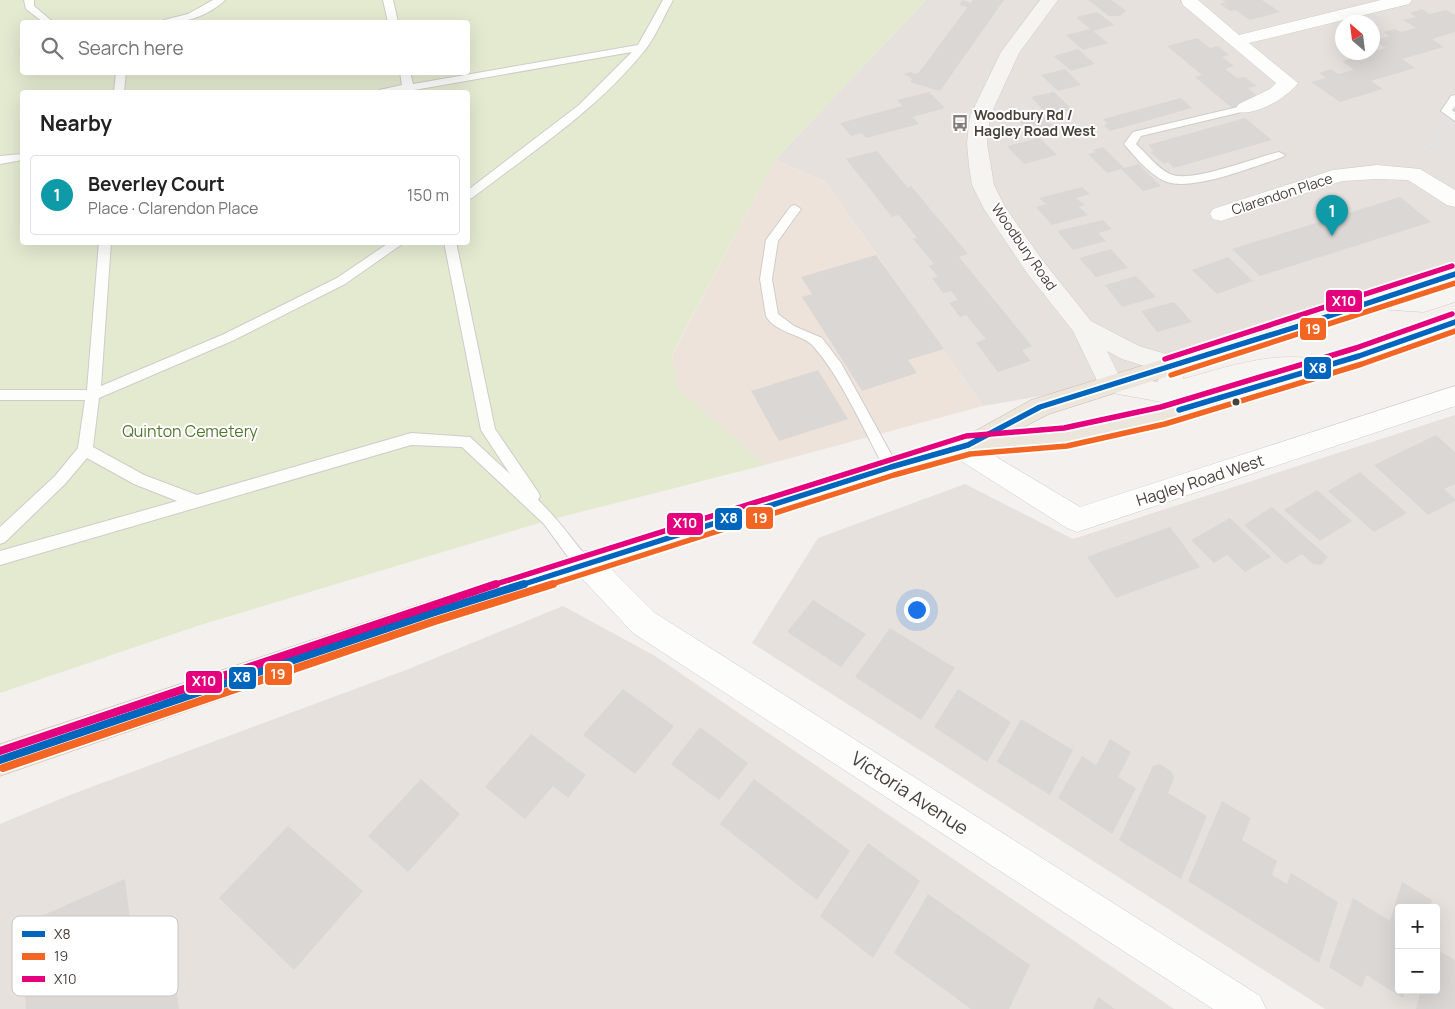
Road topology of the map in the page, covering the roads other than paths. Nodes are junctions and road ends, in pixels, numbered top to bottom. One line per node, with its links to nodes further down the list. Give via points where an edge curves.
1 (30, 0): 8 (lane, via 30,7)
2 (220, 0): 9 (lane, via 191,16)
3 (388, 0): 10 (lane)
4 (668, 0): 12 (lane)
5 (1048, 0): 34 (street, Woodbury Road, via 1010,52 980,116 977,143 983,186 995,209 1035,267)
6 (1403, 0): 11 (street)
7 (1189, 1): 11 (street)
8 (46, 20)
9 (175, 20)
10 (393, 20)
11 (1235, 41): 18 (street, via 1288,83 1277,93)
12 (642, 47): 16 (lane); 23 (lane, via 584,106)
13 (121, 75): 15 (lane)
14 (405, 75): 16 (lane)
15 (119, 90)
16 (409, 90)
17 (1455, 98): 19 (lane, via 1446,111)
18 (1246, 108): 20 (lane, via 1137,134 1130,144 1171,180 1188,181)
19 (1455, 118)
20 (1279, 155)
21 (20, 157): 22 (lane)
22 (0, 160)
23 (470, 193)
24 (1455, 200): 26 (street, Clarendon Place, via 1413,174 1376,172 1340,175)
25 (795, 209): 44 (lane, via 772,240 766,279 772,316 790,329 817,341 836,368)
26 (1220, 214)
27 (105, 245): 39 (lane)
28 (395, 245): 39 (lane, via 341,281 227,338)
29 (451, 245): 46 (lane, via 488,430)
30 (1455, 274): 32 (highway)
31 (1455, 294): 32 (street, via 1424,304)
32 (1377, 301): 35 (highway)
33 (1455, 322): 36 (highway)
34 (1083, 327): 35 (street, Woodbury Road, via 1131,353); 37 (street, Woodbury Road)
35 (1174, 366): 37 (highway); 41 (street)
36 (1317, 369): 41 (street, via 1264,367)
37 (1111, 384): 41 (street); 42 (highway, via 1040,408)
38 (0, 395): 39 (lane)
39 (93, 395): 43 (lane)
40 (1455, 396): 42 (street, Hagley Road West, via 1076,520)
41 (1165, 404): 42 (highway, via 1065,437)
42 (964, 446): 44 (highway)
43 (86, 450): 45 (lane, via 112,468 151,486); 47 (lane, via 60,480)
44 (891, 467): 49 (highway)
45 (197, 501): 46 (lane, via 411,439 465,441); 48 (lane)
46 (549, 520): 49 (lane)
47 (0, 537)
48 (0, 558)
49 (586, 564): 50 (highway, via 300,656); 51 (street, Victoria Avenue, via 644,623)
50 (0, 760)
51 (1247, 1009)

